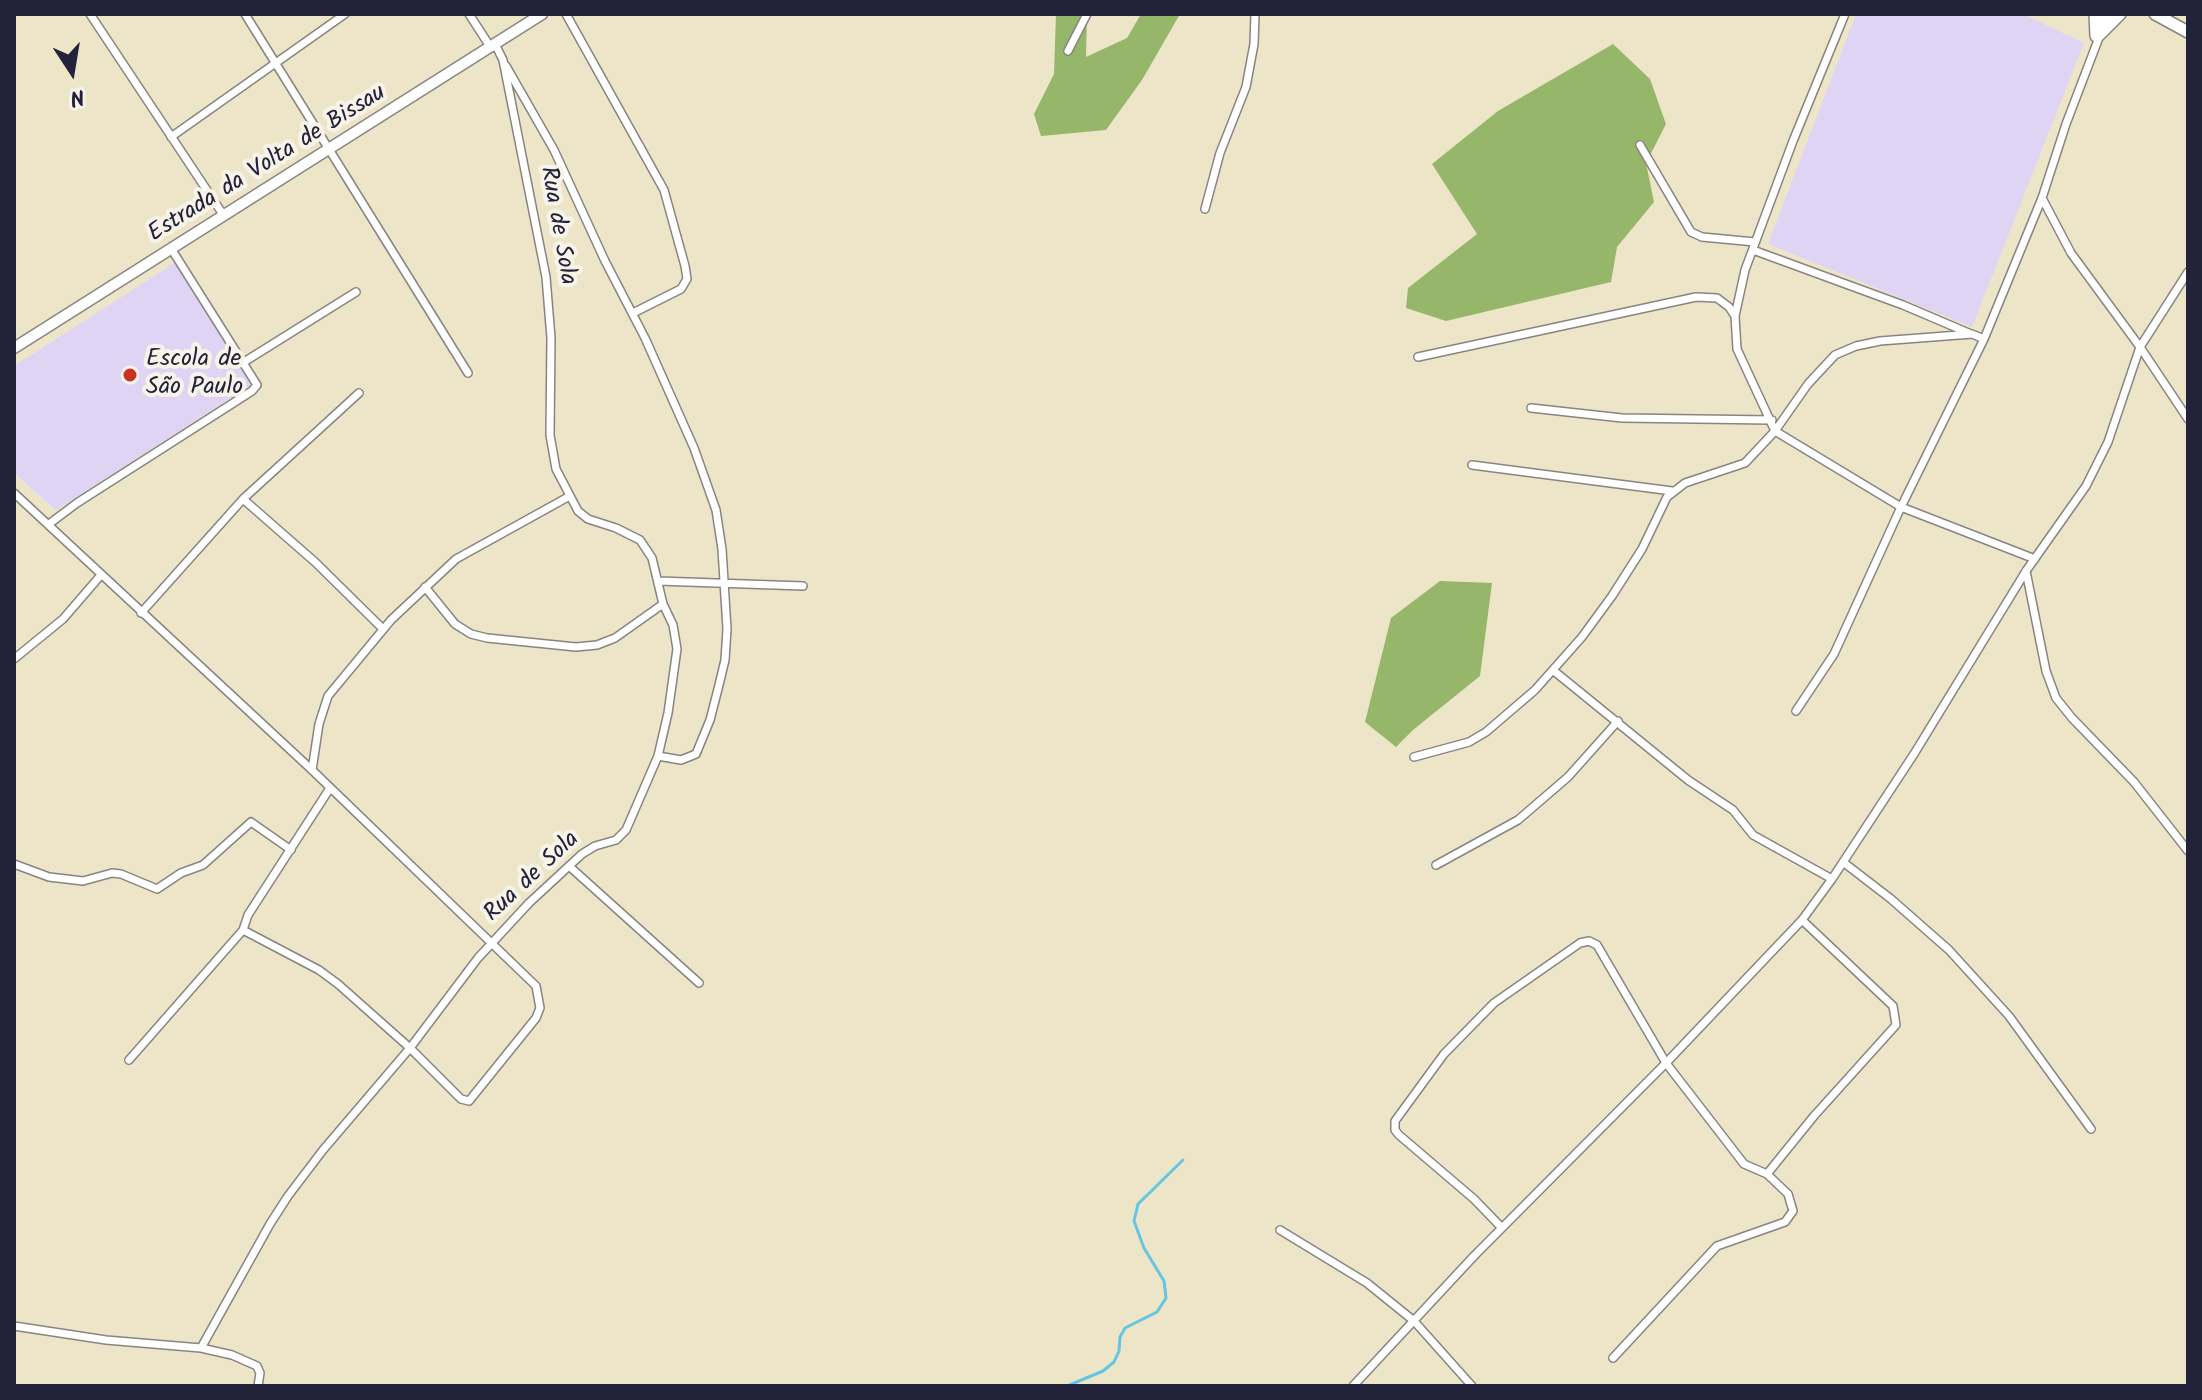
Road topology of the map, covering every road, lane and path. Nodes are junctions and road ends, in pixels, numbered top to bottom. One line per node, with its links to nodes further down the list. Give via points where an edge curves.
1 (90, 14): 21 (street)
2 (245, 14): 20 (street)
3 (345, 14): 20 (street)
4 (469, 14): 17 (street, Rua de Sola)
5 (542, 14): 17 (main road, Estrada da Volta de Bissau)
6 (566, 14): 31 (street, via 664,190 685,266 687,279 681,289)
7 (1087, 14): 18 (street)
8 (1255, 14): 25 (street, via 1246,87)
9 (1845, 14): 27 (street)
10 (2095, 14): 16 (main road)
11 (2102, 14): 16 (street)
12 (2108, 14): 16 (street)
13 (2120, 14): 16 (main road)
14 (2155, 14): 15 (main road)
15 (2188, 32)
16 (2097, 39): 24 (street)
17 (493, 46): 19 (street, Rua de Sola); 23 (main road, Estrada da Volta de Bissau)
18 (1068, 51)
19 (503, 60): 31 (street, via 548,138); 48 (street, Rua de Sola, via 545,265 550,435)
20 (277, 62): 21 (street); 23 (street)
21 (171, 137): 26 (street)
22 (1640, 145): 27 (street, via 1691,232)
23 (328, 148): 26 (main road, Estrada da Volta de Bissau); 39 (street)
24 (2042, 198): 34 (street); 35 (street, via 2071,253)
25 (1205, 209)
26 (224, 216): 28 (main road, Estrada da Volta de Bissau)
27 (1754, 246): 32 (street); 33 (street)
28 (172, 250): 36 (main road, Estrada da Volta de Bissau); 38 (street)
29 (2188, 272): 35 (street)
30 (356, 292): 38 (street)
31 (633, 313): 56 (street, via 707,481)
32 (1735, 316): 37 (street, via 1717,298 1696,297); 43 (street, via 1737,349)
33 (1972, 334): 34 (street); 44 (street, via 1880,341 1844,350 1808,384)
34 (1984, 339): 50 (street)
35 (2140, 347): 42 (street); 52 (street, via 2108,442 2086,486)
36 (14, 348)
37 (1418, 357)
38 (244, 362): 51 (street, via 257,385 252,391)
39 (468, 373)
40 (359, 393): 49 (street)
41 (1531, 408): 43 (street, via 1622,418)
42 (2188, 419)
43 (1772, 420): 44 (street)
44 (1775, 431): 46 (street, via 1742,465); 50 (street)
45 (1472, 465): 46 (street)
46 (1672, 491): 63 (street, via 1620,584)
47 (14, 493): 51 (street)
48 (568, 497): 55 (street, Rua de Sola, via 588,519 640,540); 58 (street, via 456,559)
49 (243, 499): 60 (street); 61 (street)
50 (1901, 507): 52 (street); 64 (street, via 1834,654)
51 (49, 524): 54 (street)
52 (2035, 559): 53 (street)
53 (2026, 571): 71 (street, via 2056,698 2134,782); 72 (street)
54 (101, 575): 60 (street); 62 (street, via 63,619)
55 (658, 581): 56 (street); 59 (street, Rua de Sola)
56 (725, 584): 57 (street); 66 (street, via 725,660 705,736 691,757)
57 (803, 586)
58 (425, 587): 59 (street, via 455,624 471,634 576,647 615,638); 61 (street)
59 (663, 604): 66 (street, Rua de Sola, via 677,649)
60 (141, 613): 68 (street)
61 (383, 629): 68 (street, via 328,696)
62 (14, 659)
63 (1554, 671): 65 (street); 67 (street, via 1486,732)
64 (1796, 711)
65 (1618, 721): 74 (street, via 1568,777 1518,820); 76 (street, via 1733,810 1753,835)
66 (658, 756): 75 (street, Rua de Sola, via 626,830)
67 (1414, 757)
68 (312, 770): 69 (street)
69 (330, 788): 70 (street); 79 (street)
70 (291, 850): 73 (street, via 251,822 203,865 157,889 121,874 83,881 49,877); 78 (street)
71 (2188, 851)
72 (1843, 862): 76 (street); 84 (street, via 1949,950 2009,1016)
73 (14, 864)
74 (1436, 865)
75 (569, 866): 79 (street, Rua de Sola); 80 (street)
76 (1832, 879): 77 (street)
77 (1802, 920): 83 (street); 85 (street, via 1893,1006 1896,1025)
78 (243, 930): 81 (street, via 319,970); 82 (street)
79 (492, 943): 81 (street, Rua de Sola); 81 (street, via 536,986 536,1018 469,1101)
80 (699, 983)
81 (410, 1048): 90 (street, Rua de Sola, via 288,1196)
82 (129, 1060)
83 (1666, 1063): 85 (street, via 1744,1164); 86 (street); 86 (street, via 1597,945 1589,941 1523,980 1467,1028 1394,1126)
84 (2091, 1129)
85 (1767, 1174): 91 (street, via 1788,1194 1793,1211 1785,1222 1717,1246)
86 (1502, 1228): 88 (street)
87 (1280, 1230): 88 (street, via 1348,1270)
88 (1414, 1321): 93 (street); 94 (street)
89 (14, 1326): 90 (street)
90 (201, 1348): 92 (street, via 257,1366)
91 (1613, 1358)
92 (258, 1386)
93 (1353, 1386)
94 (1472, 1386)

